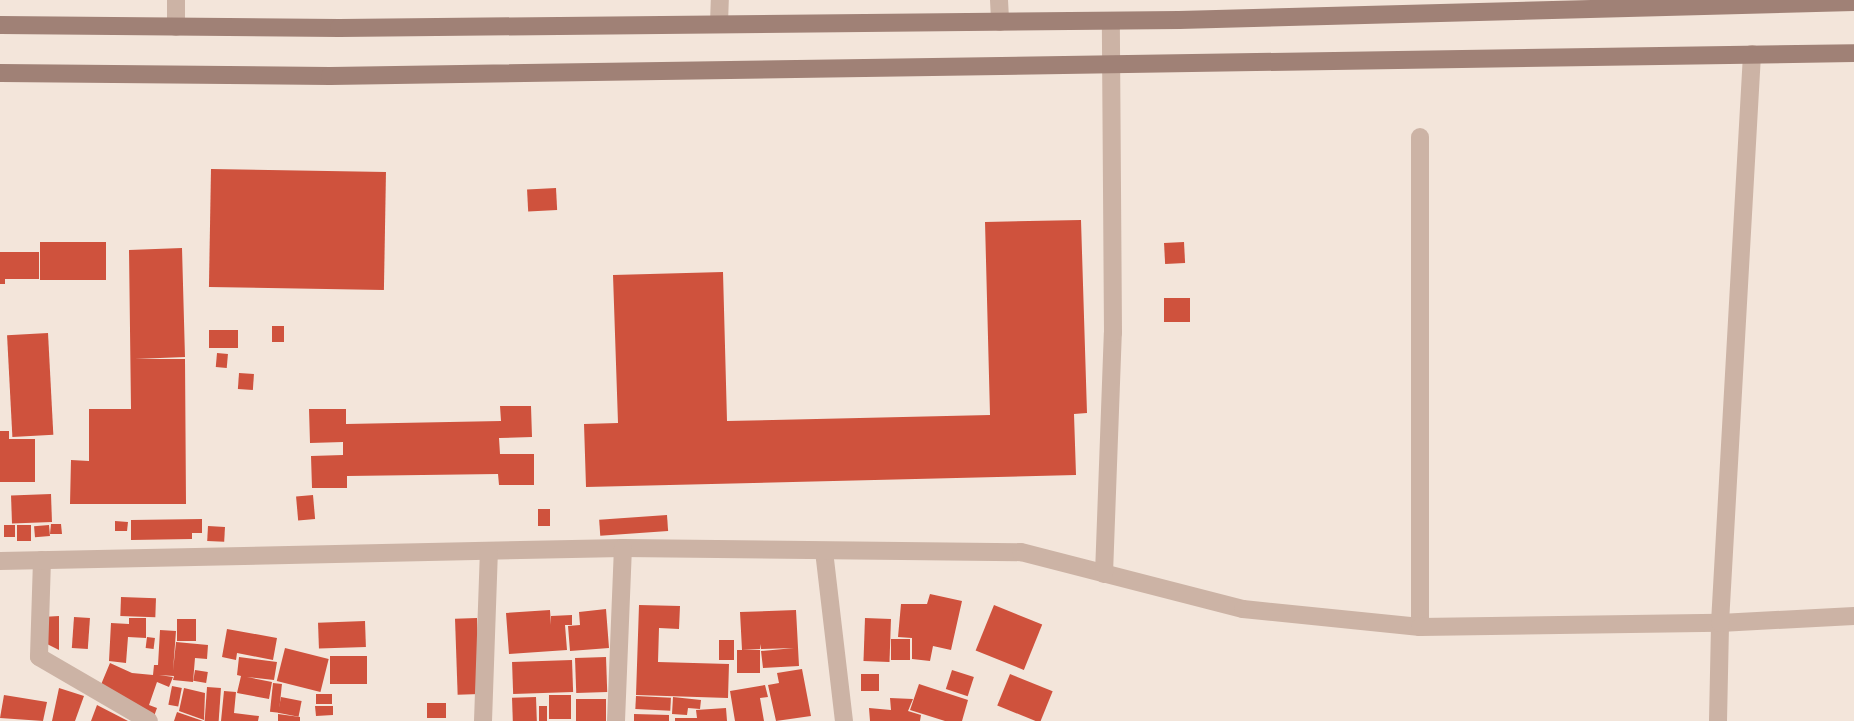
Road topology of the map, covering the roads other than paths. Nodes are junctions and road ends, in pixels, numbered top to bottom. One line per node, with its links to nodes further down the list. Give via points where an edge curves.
1 (176, 0): 11 (street)
2 (720, 0): 9 (street)
3 (999, 0): 8 (street)
4 (1854, 2): 5 (main road)
5 (1620, 4): 6 (main road)
6 (1478, 6): 7 (main road)
7 (1111, 21): 8 (main road); 14 (street)
8 (1000, 22): 9 (main road)
9 (719, 23): 11 (main road)
10 (0, 25): 11 (main road)
11 (176, 27)
12 (1854, 53): 13 (main road)
13 (1752, 54): 14 (main road); 24 (street)
14 (1109, 65): 15 (main road, via 330,76); 22 (street, via 1113,333)
15 (0, 73)
16 (1420, 137): 25 (street)
17 (623, 548): 18 (street); 19 (street); 28 (street)
18 (489, 551): 20 (street); 27 (street)
19 (824, 551): 22 (street, via 1021,552); 29 (street)
20 (42, 560): 21 (street); 26 (street, via 39,657)
21 (0, 561)
22 (1104, 574): 25 (street, via 1243,609)
23 (1854, 616): 24 (street)
24 (1720, 623): 25 (street); 30 (street)
25 (1420, 627)
26 (149, 721)
27 (483, 721)
28 (616, 721)
29 (844, 721)
30 (1718, 721)

